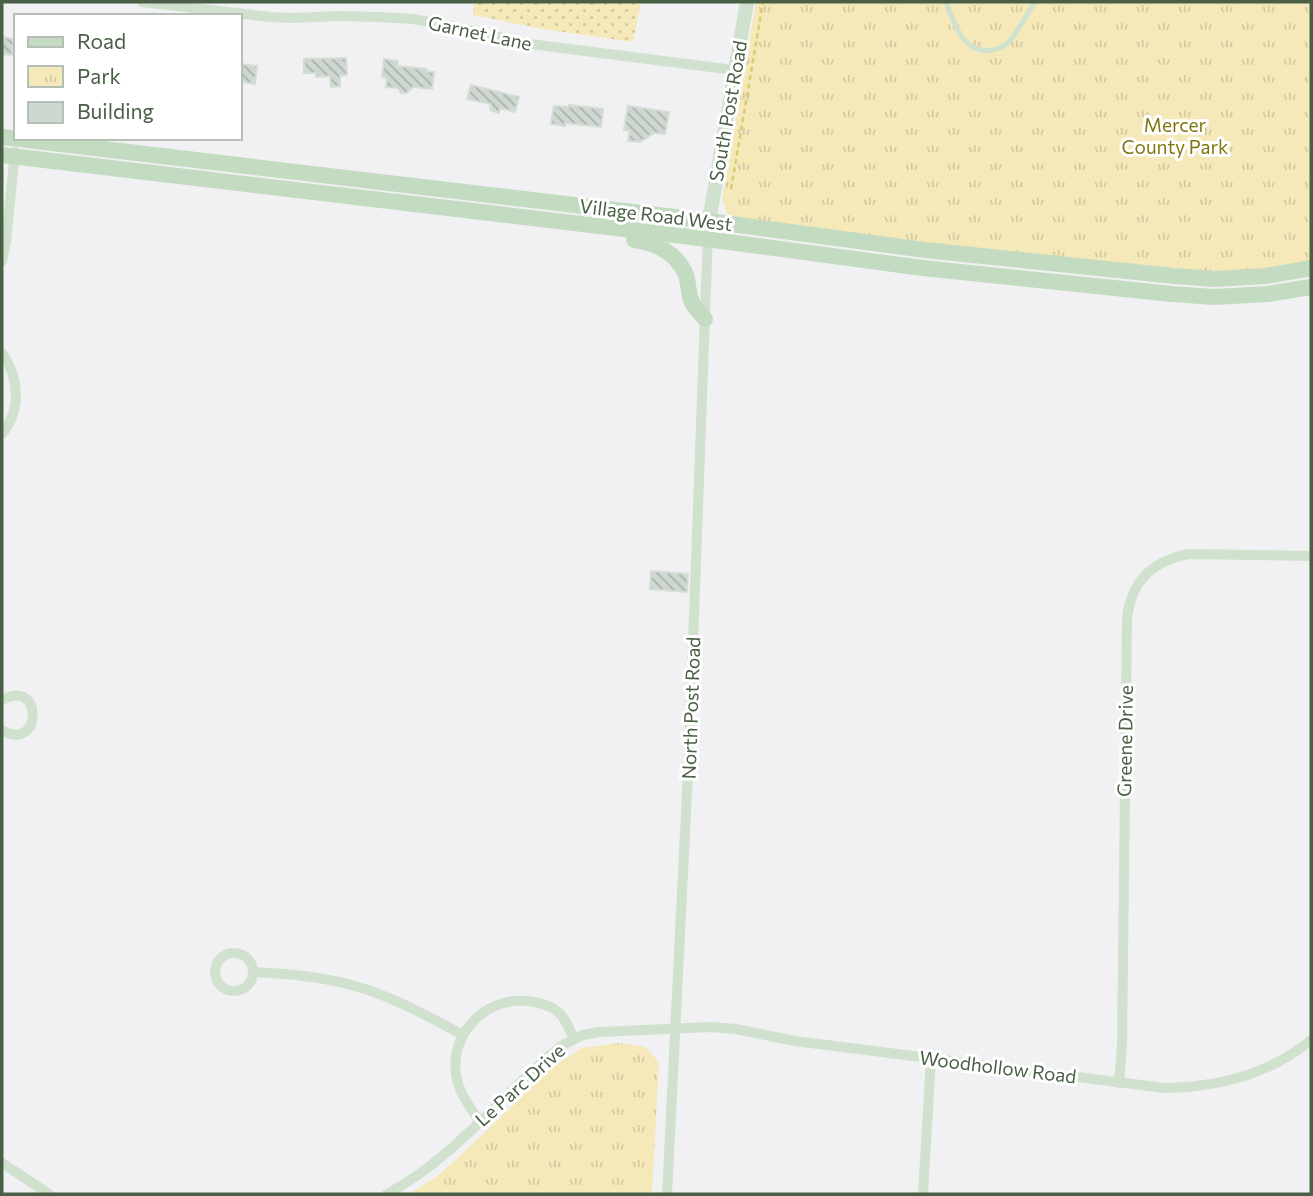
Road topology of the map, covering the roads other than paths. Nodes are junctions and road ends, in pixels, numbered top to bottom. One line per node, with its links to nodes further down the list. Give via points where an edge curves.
1 (142, 2): 5 (street, Garnet Lane)
2 (747, 2): 6 (street, South Post Road)
3 (946, 2): 4 (lane, via 957,30 984,51 1007,43)
4 (1035, 2)
5 (184, 4): 6 (street, Garnet Lane, via 295,18 413,19 530,44)
6 (734, 70): 11 (street, South Post Road)
7 (16, 140): 9 (street)
8 (25, 140): 11 (main road, Village Road West)
9 (8, 156): 10 (main road, Village Road West); 13 (street)
10 (335, 195): 12 (main road, Village Road West); 16 (main road, via 377,211 646,241 677,261 692,304)
11 (709, 221): 12 (street, North Post Road); 14 (main road, Village Road West, via 925,250 1214,279)
12 (708, 240): 15 (main road, Village Road West, via 1172,294 1227,297); 16 (street, North Post Road)
13 (2, 261)
14 (1311, 268)
15 (1311, 287)
16 (705, 319): 23 (street, North Post Road)
17 (2, 353): 18 (street, via 16,390 11,418)
18 (2, 433)
19 (1311, 556): 28 (street, Greene Drive, via 1174,557 1142,578 1128,606)
20 (2, 700): 21 (street, via 19,696 30,704 34,715 30,727 20,734)
21 (2, 730)
22 (253, 972): 24 (street, via 332,980 365,989)
23 (675, 1028): 25 (street, Le Parc Drive, via 599,1032); 27 (street, Woodhollow Road, via 736,1029); 33 (street, North Post Road)
24 (463, 1035): 25 (street, via 483,1012 520,1000 558,1012); 29 (street, via 455,1061 456,1076)
25 (574, 1039): 29 (street, Le Parc Drive, via 553,1052)
26 (1311, 1040): 28 (street, Woodhollow Road, via 1266,1068 1218,1084 1164,1088)
27 (931, 1059): 28 (street, Woodhollow Road); 34 (street)
28 (1119, 1083)
29 (480, 1122): 32 (street, Le Parc Drive, via 442,1158)
30 (2, 1163): 31 (street)
31 (49, 1194)
32 (387, 1194)
33 (667, 1194)
34 (923, 1194)

